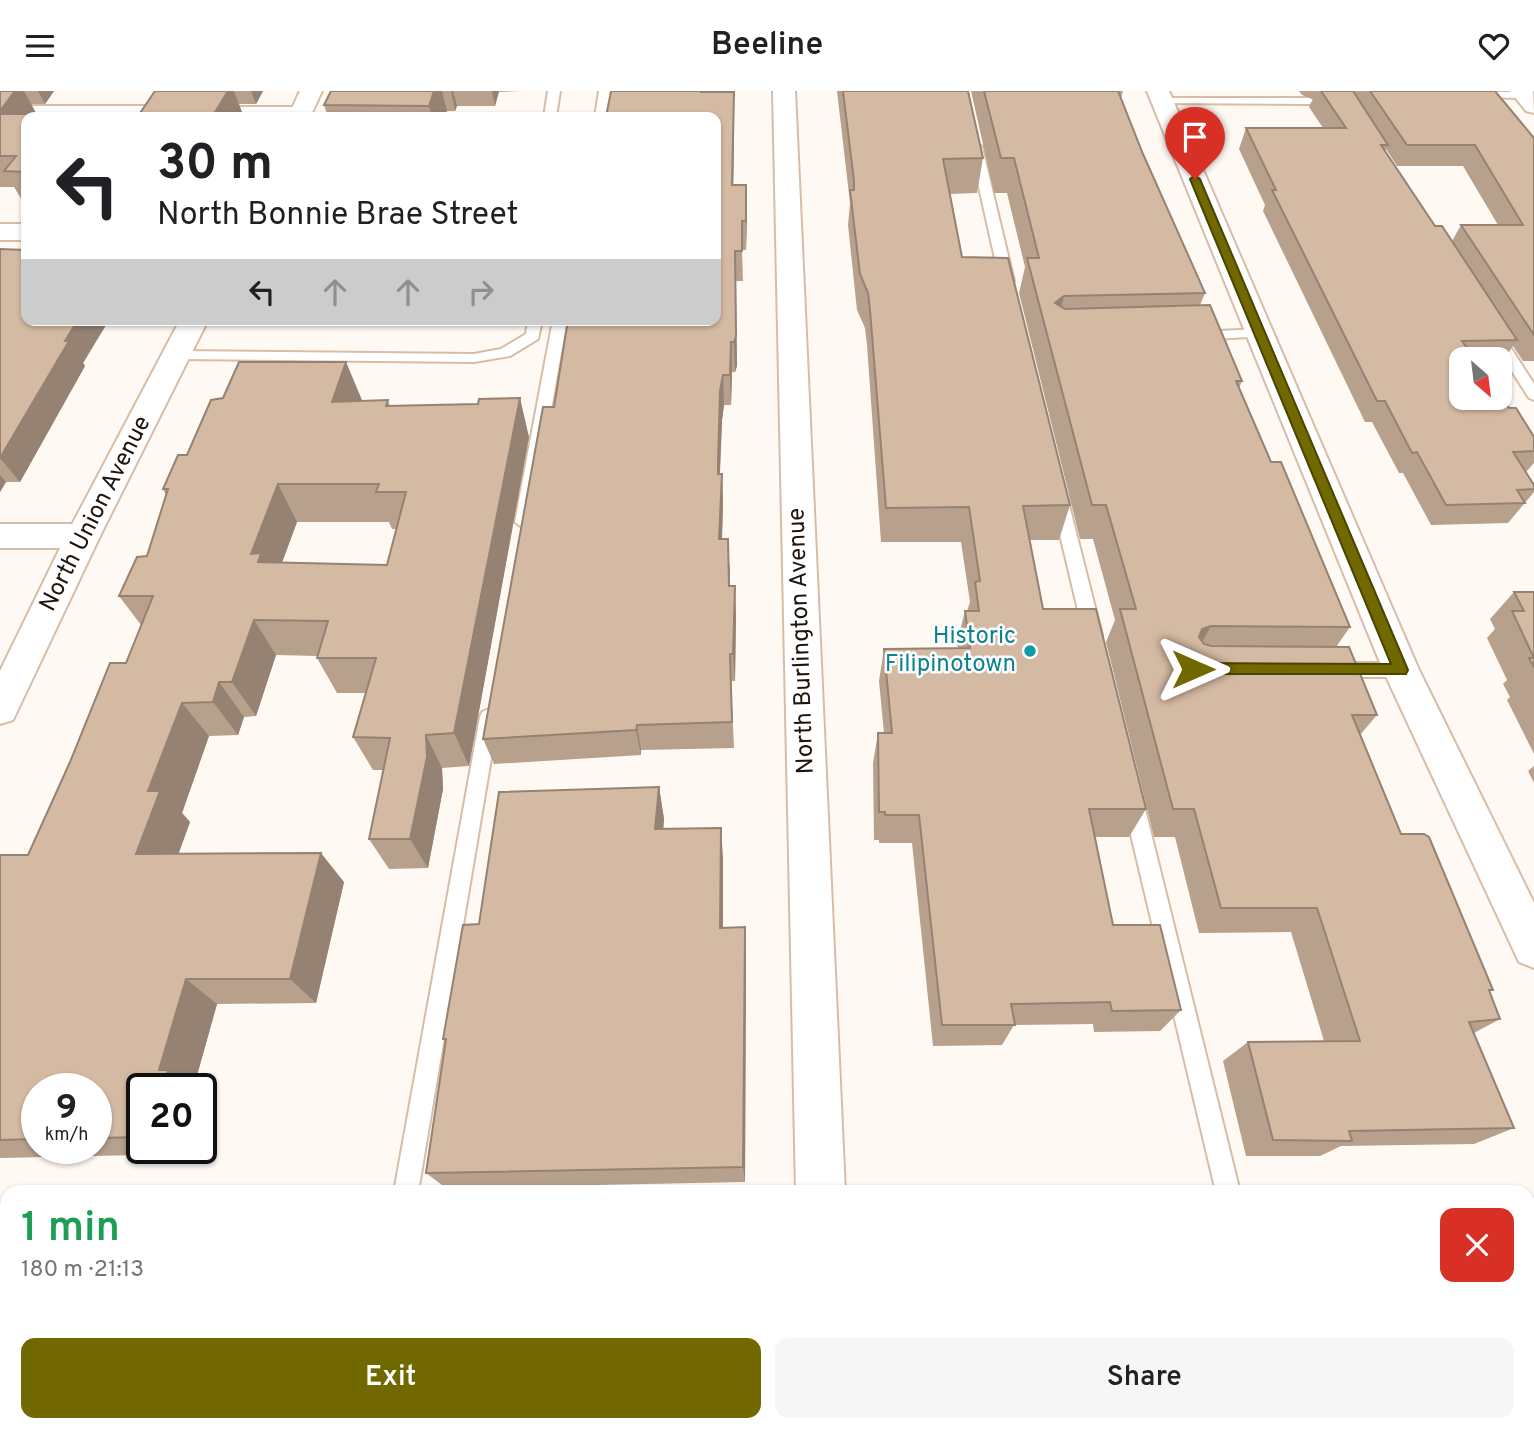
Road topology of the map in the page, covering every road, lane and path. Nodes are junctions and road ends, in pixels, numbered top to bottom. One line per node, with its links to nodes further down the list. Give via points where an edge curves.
1 (554, 91): 14 (lane)
2 (605, 91): 15 (lane)
3 (784, 91): 40 (street, North Burlington Avenue)
4 (1457, 95): 6 (lane)
5 (1160, 96): 7 (lane); 24 (street)
6 (1527, 97)
7 (1310, 101)
8 (304, 106): 11 (lane)
9 (0, 109): 12 (lane)
10 (180, 109): 13 (lane)
11 (207, 110)
12 (92, 112)
13 (136, 112)
14 (551, 112)
15 (602, 112)
16 (972, 129): 19 (lane)
17 (0, 232): 18 (street)
18 (21, 232)
19 (1011, 298)
20 (1489, 325): 27 (lane)
21 (191, 326): 26 (street, North Union Avenue)
22 (534, 326): 26 (lane, via 533,335 505,353 474,358)
23 (559, 326): 31 (lane)
24 (1260, 333): 25 (lane); 34 (street)
25 (1177, 336)
26 (178, 355): 30 (street, North Union Avenue)
27 (1534, 395)
28 (1056, 486): 32 (lane)
29 (0, 536): 30 (street)
30 (83, 536): 36 (street, North Union Avenue)
31 (520, 539)
32 (1096, 647)
33 (1315, 670): 34 (lane)
34 (1401, 670): 38 (street)
35 (491, 702): 39 (lane)
36 (0, 709)
37 (1128, 781): 41 (lane)
38 (1534, 948)
39 (407, 1185)
40 (821, 1185)
41 (1226, 1185)

